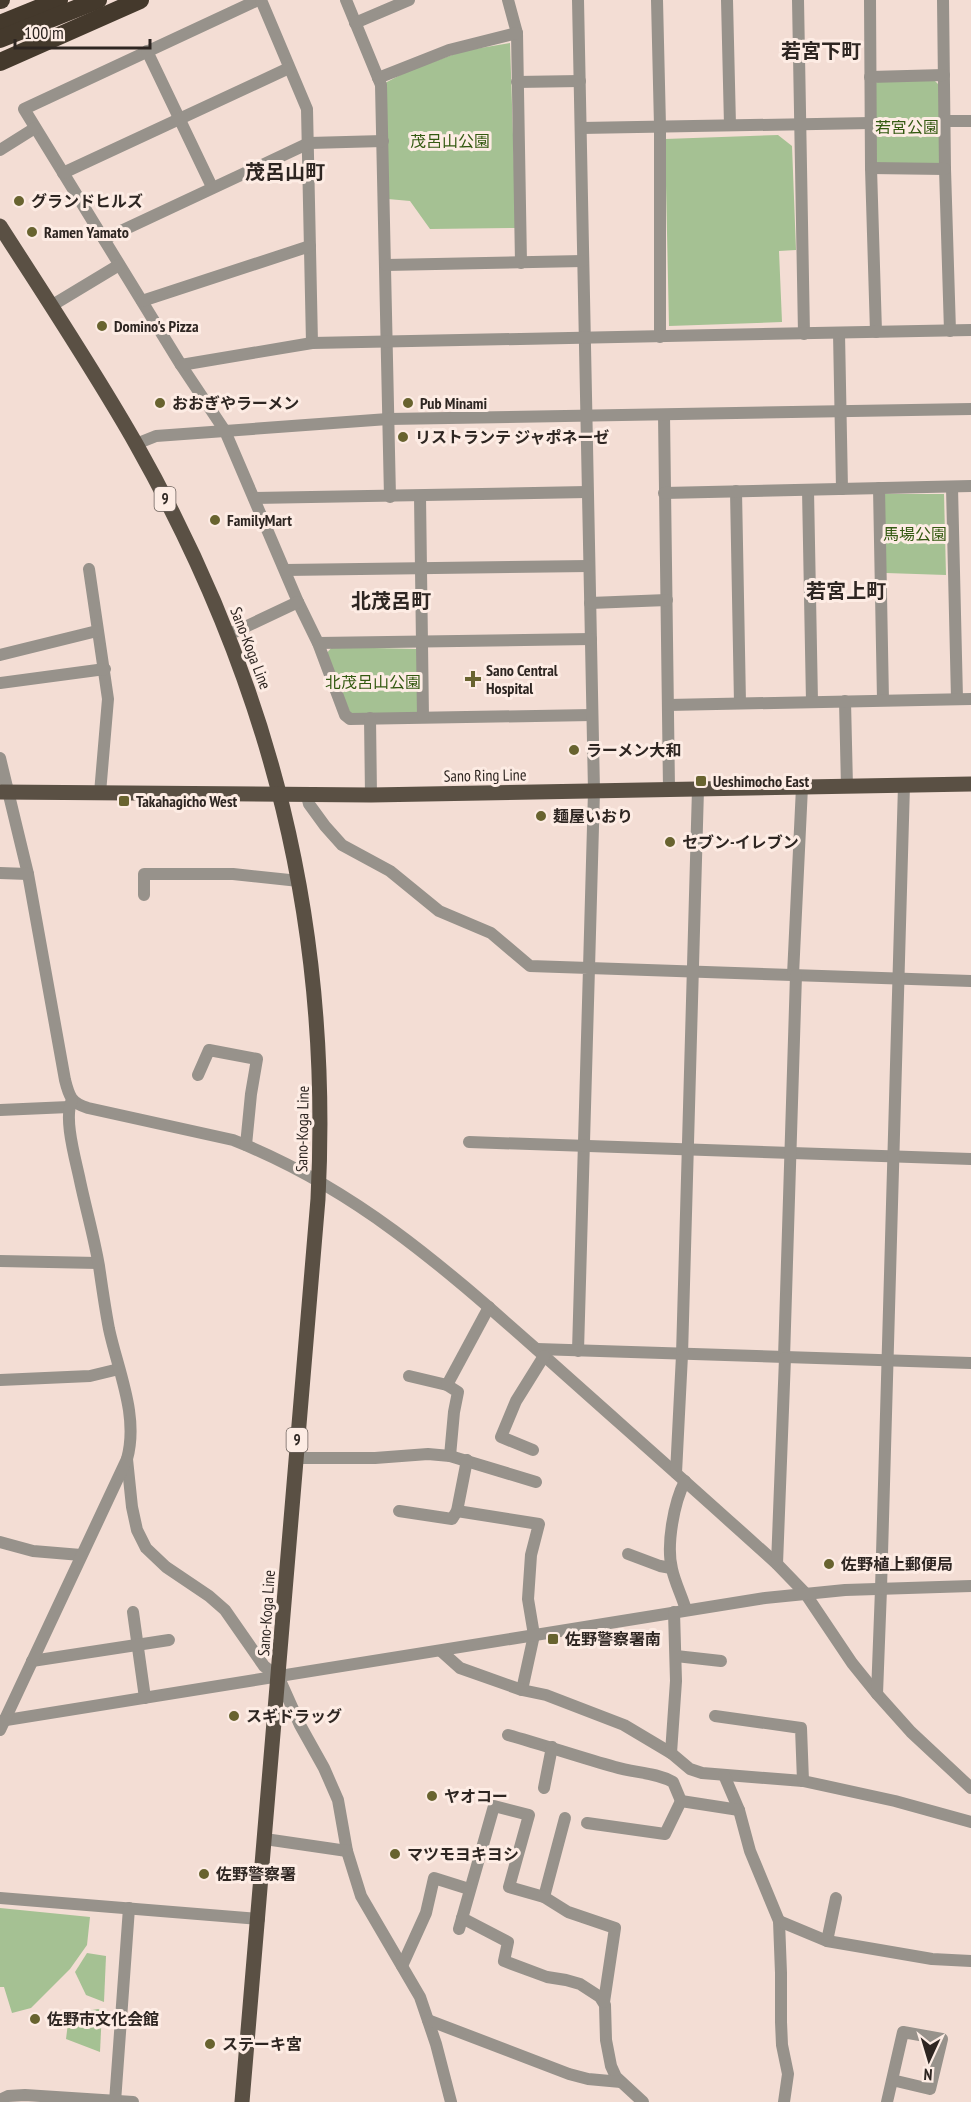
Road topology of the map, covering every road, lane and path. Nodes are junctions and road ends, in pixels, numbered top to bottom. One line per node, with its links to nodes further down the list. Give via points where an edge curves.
1 (58, 0): 15 (highway)
2 (98, 0): 17 (highway)
3 (141, 0): 19 (highway)
4 (259, 0): 18 (street); 20 (street)
5 (345, 0): 14 (street)
6 (409, 0): 14 (street)
7 (508, 0): 16 (street)
8 (578, 0): 24 (street)
9 (657, 0): 32 (street)
10 (728, 0): 31 (street)
11 (798, 0): 30 (street)
12 (870, 0): 22 (street)
13 (943, 0): 21 (street)
14 (355, 23): 23 (street)
15 (0, 24)
16 (517, 33): 23 (street, via 448,50); 25 (street)
17 (0, 39)
18 (147, 51): 26 (street); 33 (street, via 24,109)
19 (0, 62)
20 (289, 68): 26 (street); 36 (street, via 306,109)
21 (944, 75): 22 (street); 27 (street)
22 (870, 77): 29 (street)
23 (378, 78): 35 (street)
24 (580, 81): 25 (street); 34 (street)
25 (517, 82): 46 (street)
26 (179, 120): 40 (street); 41 (street)
27 (944, 121): 28 (street); 39 (street)
28 (971, 121)
29 (871, 123): 30 (street); 38 (street)
30 (801, 124): 31 (street); 55 (street)
31 (730, 125): 32 (street)
32 (660, 126): 34 (street); 56 (street)
33 (35, 128): 37 (street); 40 (street)
34 (581, 128): 45 (street)
35 (383, 141): 36 (street); 48 (street)
36 (309, 142): 41 (street); 44 (street)
37 (0, 150)
38 (871, 168): 39 (street); 53 (street)
39 (945, 169): 52 (street)
40 (63, 173): 43 (street)
41 (213, 187): 43 (street)
42 (0, 226): 50 (main road, Sano-Koga Line / 9)
43 (104, 239): 47 (street)
44 (310, 246): 49 (street); 59 (street)
45 (583, 261): 46 (street); 57 (street)
46 (521, 263): 48 (street)
47 (119, 264): 49 (street); 50 (street)
48 (386, 265): 58 (street)
49 (142, 301): 60 (street)
50 (51, 306): 67 (main road, Sano-Koga Line / 9)
51 (971, 330): 52 (street)
52 (950, 331): 53 (street)
53 (876, 332): 54 (street)
54 (838, 333): 55 (street); 62 (street)
55 (804, 334): 56 (street)
56 (660, 337): 57 (street)
57 (585, 339): 58 (street); 64 (street)
58 (387, 340): 59 (street); 65 (street)
59 (312, 343): 60 (street)
60 (181, 365): 66 (street)
61 (971, 409): 62 (street)
62 (840, 412): 63 (street); 71 (street)
63 (664, 415): 64 (street); 75 (street)
64 (586, 416): 65 (street); 74 (street)
65 (388, 419): 66 (street); 77 (street)
66 (225, 431): 67 (street, via 156,436); 78 (street)
67 (136, 444): 87 (main road, Sano-Koga Line / 9)
68 (952, 486): 69 (street); 70 (street); 94 (street)
69 (971, 486)
70 (879, 488): 71 (street); 96 (street)
71 (842, 489): 72 (street)
72 (808, 490): 73 (street); 98 (street)
73 (736, 491): 75 (street); 99 (street)
74 (587, 492): 76 (street); 79 (street)
75 (664, 493): 83 (street)
76 (420, 496): 77 (street); 81 (street)
77 (390, 497): 78 (street)
78 (254, 498): 82 (street)
79 (589, 566): 81 (street); 85 (street)
80 (89, 569): 86 (street)
81 (421, 569): 82 (street); 89 (street)
82 (285, 570): 84 (street)
83 (667, 600): 85 (street); 100 (street)
84 (298, 602): 87 (street); 90 (street)
85 (590, 603): 88 (street)
86 (97, 631): 91 (street); 92 (street)
87 (228, 635): 115 (main road, Sano-Koga Line / 9, via 265,739)
88 (591, 639): 89 (street); 101 (street)
89 (422, 642): 90 (street); 102 (street)
90 (318, 643): 103 (street, via 345,715 350,719)
91 (0, 655)
92 (105, 669): 93 (street); 113 (street, via 108,699)
93 (0, 683)
94 (957, 699): 95 (street); 96 (street)
95 (971, 699)
96 (883, 700): 97 (street)
97 (845, 701): 98 (street); 108 (street)
98 (812, 702): 99 (street)
99 (740, 703): 100 (street)
100 (668, 705): 109 (street)
101 (592, 715): 102 (street); 111 (street)
102 (423, 717): 103 (street)
103 (370, 718): 114 (street)
104 (0, 758): 112 (street)
105 (971, 784): 106 (main road, Sano Ring Line)
106 (904, 785): 108 (main road, Sano Ring Line); 124 (street)
107 (802, 787): 108 (main road, Sano Ring Line); 110 (main road, Sano Ring Line); 123 (street)
108 (847, 787)
109 (669, 789): 110 (main road, Sano Ring Line); 111 (main road, Sano Ring Line)
110 (698, 789): 122 (street)
111 (594, 791): 114 (main road, Sano Ring Line); 121 (street)
112 (4, 792): 113 (main road, Sano Ring Line); 118 (street)
113 (100, 793): 115 (main road, Sano Ring Line)
114 (371, 795): 116 (main road, Sano Ring Line)
115 (280, 796): 116 (main road, Sano Ring Line); 119 (main road, Sano-Koga Line / 9)
116 (307, 796): 121 (street, via 309,804 342,845 390,871 439,911 491,933 530,966)
117 (0, 873): 118 (street)
118 (28, 874): 127 (street)
119 (299, 880): 120 (street, via 233,873 144,874); 136 (main road, Sano-Koga Line / 9, via 320,1048)
120 (144, 895)
121 (589, 969): 122 (street); 131 (street)
122 (692, 971): 123 (street); 132 (street)
123 (795, 975): 124 (street); 133 (street)
124 (898, 978): 125 (street); 134 (street)
125 (971, 981)
126 (198, 1075): 130 (street, via 209,1050 257,1059)
127 (70, 1104): 128 (street); 130 (street); 138 (street, via 75,1156)
128 (0, 1110)
129 (468, 1142): 131 (street)
130 (246, 1145): 136 (street)
131 (583, 1147): 132 (street); 140 (street)
132 (688, 1150): 133 (street); 142 (street)
133 (790, 1154): 134 (street); 143 (street)
134 (893, 1156): 135 (street); 144 (street)
135 (971, 1159)
136 (319, 1181): 139 (street, via 394,1228); 152 (main road, Sano-Koga Line / 9)
137 (0, 1261): 138 (street)
138 (98, 1263): 146 (street)
139 (489, 1307): 141 (street); 149 (street)
140 (578, 1351): 141 (street); 142 (street)
141 (540, 1353): 150 (street, via 501,1437); 155 (street)
142 (682, 1355): 143 (street); 155 (street)
143 (784, 1358): 144 (street); 162 (street)
144 (887, 1360): 145 (street); 165 (street)
145 (971, 1363)
146 (119, 1369): 148 (street, via 90,1376); 153 (street, via 132,1426)
147 (409, 1376): 149 (street)
148 (0, 1380)
149 (447, 1386): 151 (street, via 458,1392)
150 (534, 1450)
151 (450, 1456): 152 (street); 154 (street)
152 (296, 1458): 176 (main road, Sano-Koga Line / 9)
153 (127, 1459): 161 (street); 176 (street, via 137,1530 147,1548 166,1567 225,1610 264,1666)
154 (466, 1460): 156 (street); 158 (street)
155 (680, 1477): 162 (street); 163 (street)
156 (536, 1482)
157 (399, 1511): 158 (street, via 452,1519)
158 (456, 1511): 169 (street, via 539,1524 531,1555 528,1599)
159 (0, 1542): 161 (street, via 33,1551)
160 (628, 1554): 163 (street)
161 (81, 1555): 174 (street)
162 (777, 1564): 166 (street)
163 (671, 1568): 167 (street)
164 (971, 1586): 165 (street)
165 (881, 1588): 166 (street); 178 (street)
166 (805, 1593): 167 (street); 178 (street)
167 (680, 1611): 169 (street); 173 (street)
168 (133, 1612): 171 (street)
169 (534, 1635): 172 (street); 177 (street)
170 (169, 1640): 171 (street)
171 (138, 1644): 174 (street); 179 (street)
172 (441, 1651): 176 (street); 177 (street, via 460,1668)
173 (676, 1656): 175 (street); 184 (street)
174 (32, 1660): 181 (street)
175 (721, 1660)
176 (279, 1677): 179 (street); 194 (main road, Sano-Koga Line / 9); 195 (street, via 338,1800)
177 (522, 1690): 184 (street, via 546,1695 624,1725)
178 (877, 1694): 188 (street, via 910,1732)
179 (145, 1698): 181 (street)
180 (715, 1716): 186 (street, via 801,1728)
181 (1, 1724)
182 (508, 1735): 183 (street)
183 (552, 1747): 187 (street); 189 (street, via 617,1768 664,1777 673,1782)
184 (671, 1753): 185 (street, via 690,1769)
185 (724, 1775): 186 (street); 190 (street)
186 (803, 1781): 192 (street)
187 (544, 1788)
188 (971, 1788)
189 (681, 1801): 190 (street); 193 (street, via 665,1834)
190 (739, 1810): 202 (street, via 750,1851)
191 (565, 1818): 197 (street)
192 (971, 1822)
193 (587, 1823)
194 (265, 1839): 195 (street); 201 (main road, Sano-Koga Line / 9)
195 (347, 1851): 205 (street, via 361,1896)
196 (469, 1889): 197 (street, via 494,1806 529,1815 509,1887); 205 (street, via 434,1878 426,1913); 206 (street, via 460,1923 508,1942 504,1961 580,1984)
197 (544, 1897): 206 (street, via 567,1912 615,1928)
198 (0, 1898): 200 (street)
199 (836, 1898): 203 (street)
200 (129, 1908): 201 (street); 211 (street)
201 (259, 1919): 213 (main road, Sano-Koga Line / 9)
202 (779, 1921): 203 (street); 216 (street, via 782,2045 788,2074)
203 (827, 1941): 204 (street, via 932,1959)
204 (971, 1961)
205 (402, 1966): 207 (street)
206 (604, 2002): 209 (street, via 608,2055)
207 (428, 2020): 209 (street, via 569,2074); 214 (street)
208 (892, 2080): 217 (street, via 930,2089 942,2039 903,2032 892,2079 890,2090)
209 (621, 2082): 215 (street)
210 (0, 2100): 211 (street, via 8,2096 46,2096)
211 (115, 2101): 212 (street)
212 (133, 2102)
213 (243, 2102)
214 (452, 2102)
215 (643, 2102)
216 (784, 2102)
217 (887, 2102)

